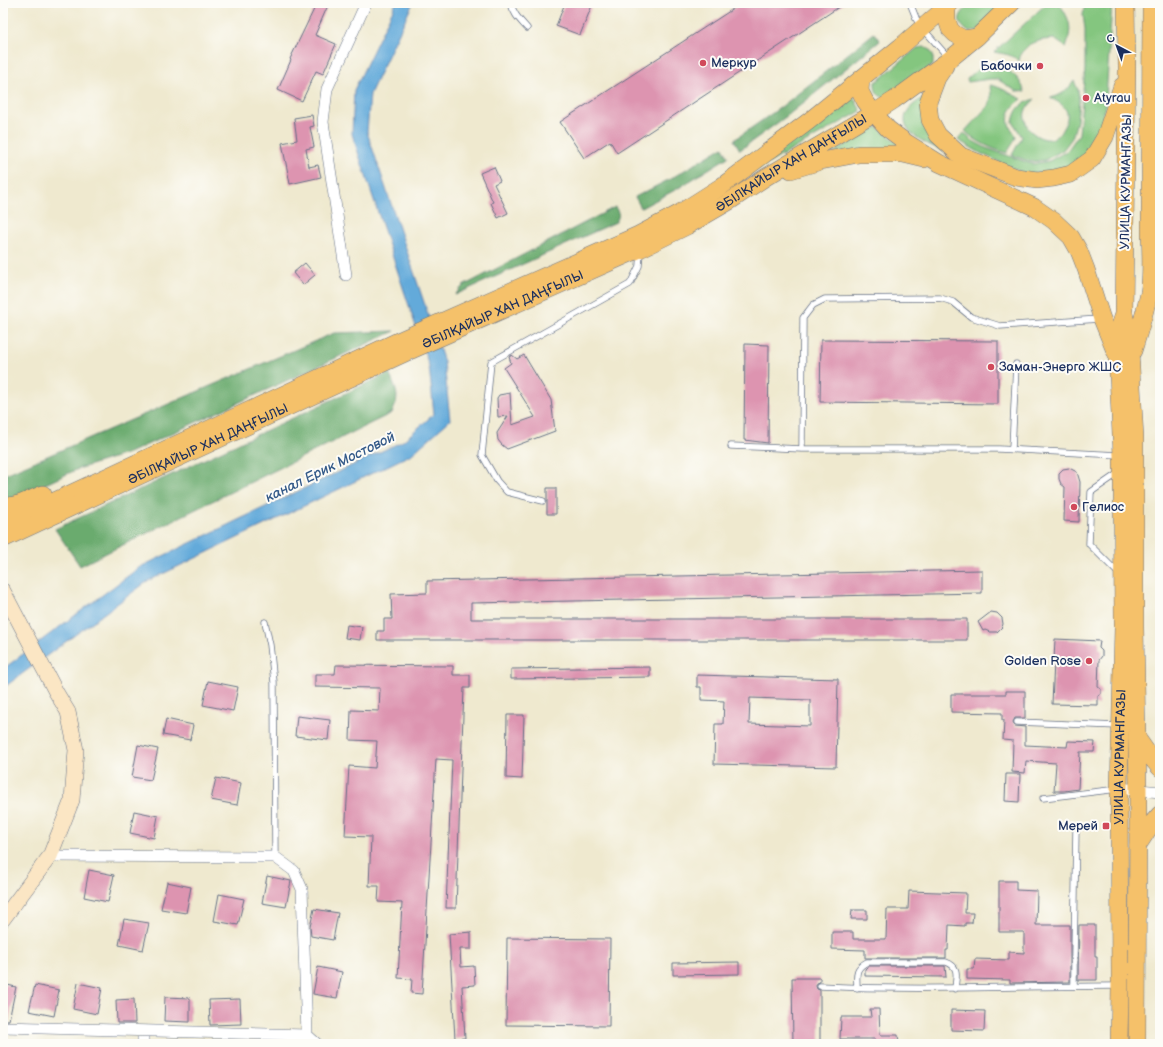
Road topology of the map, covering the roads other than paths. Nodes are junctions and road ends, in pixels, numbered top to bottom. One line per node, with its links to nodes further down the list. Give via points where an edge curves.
1 (366, 3): 19 (street, via 327,89 322,122)
2 (511, 3): 8 (lane, via 516,16)
3 (910, 3): 9 (lane)
4 (1012, 3): 10 (main road, ӘБІЛҚАЙЫР ХАН ДАҢҒЫЛЫ)
5 (1126, 3): 12 (main road, УЛИЦА КУРМАНГАЗЫ)
6 (1151, 3): 17 (main road)
7 (949, 5): 9 (main road, ӘБІЛҚАЙЫР ХАН ДАҢҒЫЛЫ); 10 (main road, via 947,20 950,29 964,39)
8 (527, 28)
9 (922, 28): 11 (lane); 13 (main road, ӘБІЛҚАЙЫР ХАН ДАҢҒЫЛЫ)
10 (977, 37): 11 (main road, ӘБІЛҚАЙЫР ХАН ДАҢҒЫЛЫ)
11 (950, 59): 12 (main road, via 937,78 928,102 930,120 938,135 961,156 1016,177 1037,180 1071,174 1092,159 1105,137); 14 (main road, ӘБІЛҚАЙЫР ХАН ДАҢҒЫЛЫ)
12 (1127, 68): 23 (main road, УЛИЦА КУРМАНГАЗЫ, via 1124,314 1118,332)
13 (861, 79): 14 (main road, via 860,91); 21 (main road, ӘБІЛҚАЙЫР ХАН ДАҢҒЫЛЫ, via 722,186 678,214)
14 (874, 113): 15 (main road, via 888,129); 16 (main road, ӘБІЛҚАЙЫР ХАН ДАҢҒЫЛЫ)
15 (939, 163): 16 (main road, via 903,154 859,154 821,161); 20 (main road, via 1034,207 1071,237 1086,269)
16 (766, 177): 18 (main road, ӘБІЛҚАЙЫР ХАН ДАҢҒЫЛЫ, via 730,201)
17 (1155, 234): 23 (main road, via 1151,253 1149,292 1142,324)
18 (640, 249): 21 (main road, ӘБІЛҚАЙЫР ХАН ДАҢҒЫЛЫ); 30 (lane, via 639,266 630,284 491,362 482,455 497,481 507,492)
19 (346, 275)
20 (1102, 319): 23 (main road); 26 (lane, via 1000,326 971,317 953,302 940,298 825,299 813,305 803,318)
21 (460, 320): 22 (main road, ӘБІЛҚАЙЫР ХАН ДАҢҒЫЛЫ)
22 (401, 347): 29 (main road, ӘБІЛҚАЙЫР ХАН ДАҢҒЫЛЫ); 33 (main road, ӘБІЛҚАЙЫР ХАН ДАҢҒЫЛЫ)
23 (1124, 356): 28 (main road, УЛИЦА КУРМАНГАЗЫ)
24 (1016, 364): 27 (lane)
25 (731, 446): 26 (lane)
26 (802, 449): 27 (lane)
27 (1012, 450): 28 (lane)
28 (1128, 463): 34 (main road, УЛИЦА КУРМАНГАЗЫ); 34 (lane, via 1091,492 1089,544)
29 (99, 480): 31 (main road, via 59,487 27,501); 32 (main road, ӘБІЛҚАЙЫР ХАН ДАҢҒЫЛЫ)
30 (542, 502)
31 (3, 506)
32 (3, 525)
33 (3, 539)
34 (1126, 572): 37 (main road, УЛИЦА КУРМАНГАЗЫ)
35 (3, 591): 49 (street, via 68,712 76,750 72,800)
36 (264, 622): 50 (lane, via 270,644 274,682)
37 (1129, 673): 39 (main road, УЛИЦА КУРМАНГАЗЫ); 40 (main road, УЛИЦА КУРМАНГАЗЫ)
38 (1017, 722): 39 (lane)
39 (1121, 726): 42 (main road, УЛИЦА КУРМАНГАЗЫ)
40 (1137, 738): 41 (main road); 43 (main road, УЛИЦА КУРМАНГАЗЫ)
41 (1160, 768)
42 (1119, 788): 43 (street); 45 (lane); 54 (main road, УЛИЦА КУРМАНГАЗЫ)
43 (1138, 790): 44 (street); 48 (main road, УЛИЦА КУРМАНГАЗЫ)
44 (1160, 792)
45 (1043, 798)
46 (1160, 814): 48 (main road)
47 (1076, 828): 53 (lane)
48 (1138, 845): 63 (main road, УЛИЦА КУРМАНГАЗЫ)
49 (50, 856): 50 (street); 51 (street)
50 (275, 857): 59 (street, via 294,871 302,889)
51 (3, 919)
52 (820, 986): 55 (lane)
53 (1074, 986): 54 (lane); 56 (lane)
54 (1120, 986): 62 (main road, УЛИЦА КУРМАНГАЗЫ)
55 (857, 988): 56 (lane); 56 (lane, via 857,971 867,962 946,962 953,964 957,970)
56 (955, 989)
57 (3, 1027): 58 (street)
58 (143, 1031): 59 (street); 60 (street)
59 (307, 1035): 61 (street)
60 (143, 1044)
61 (317, 1044)
62 (1119, 1044)
63 (1137, 1044)

